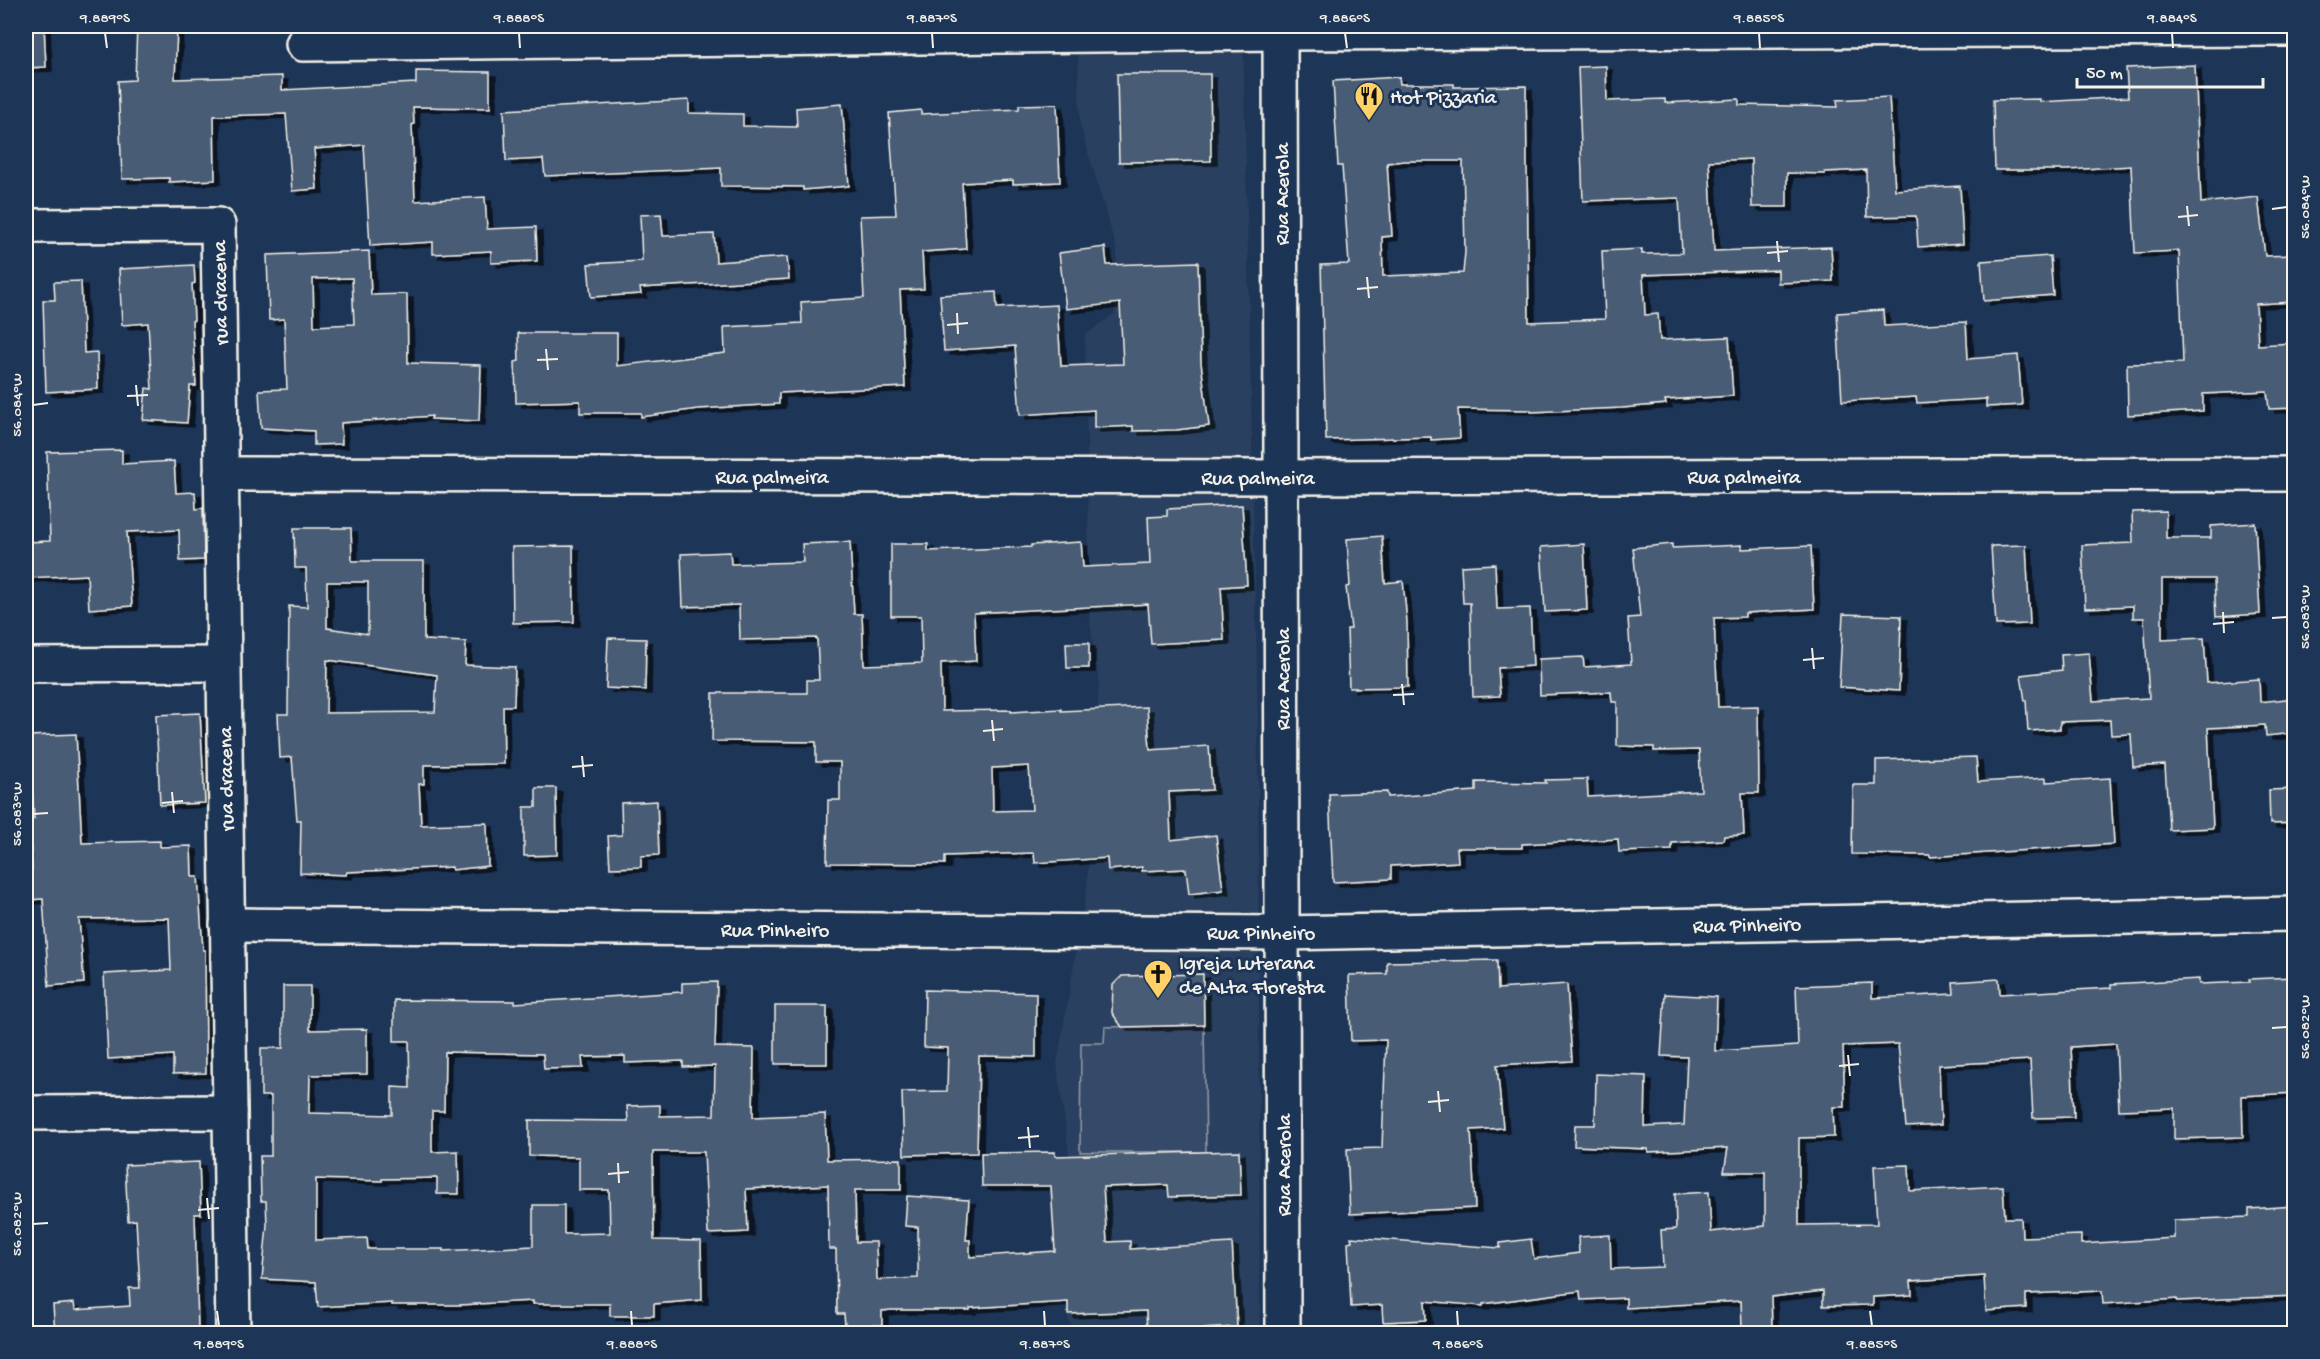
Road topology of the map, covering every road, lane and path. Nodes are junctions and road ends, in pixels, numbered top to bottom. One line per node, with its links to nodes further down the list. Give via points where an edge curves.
1 (1280, 29): 2 (street); 3 (street); 7 (street, Rua Acerola)
2 (2295, 29)
3 (303, 44)
4 (26, 226): 5 (street, rua dracena, via 218,225)
5 (221, 474): 7 (street, Rua palmeira); 8 (street, rua dracena)
6 (2295, 474): 7 (street, Rua palmeira)
7 (1281, 477): 12 (street, Rua Acerola)
8 (224, 664): 9 (street); 11 (street, rua dracena)
9 (26, 665)
10 (2295, 914): 12 (street, Rua Pinheiro)
11 (227, 925): 12 (street, Rua Pinheiro); 13 (street, rua dracena)
12 (1282, 933): 16 (street, Rua Acerola)
13 (230, 1112): 14 (street); 15 (street, rua dracena)
14 (26, 1113)
15 (233, 1334)
16 (1283, 1334)

